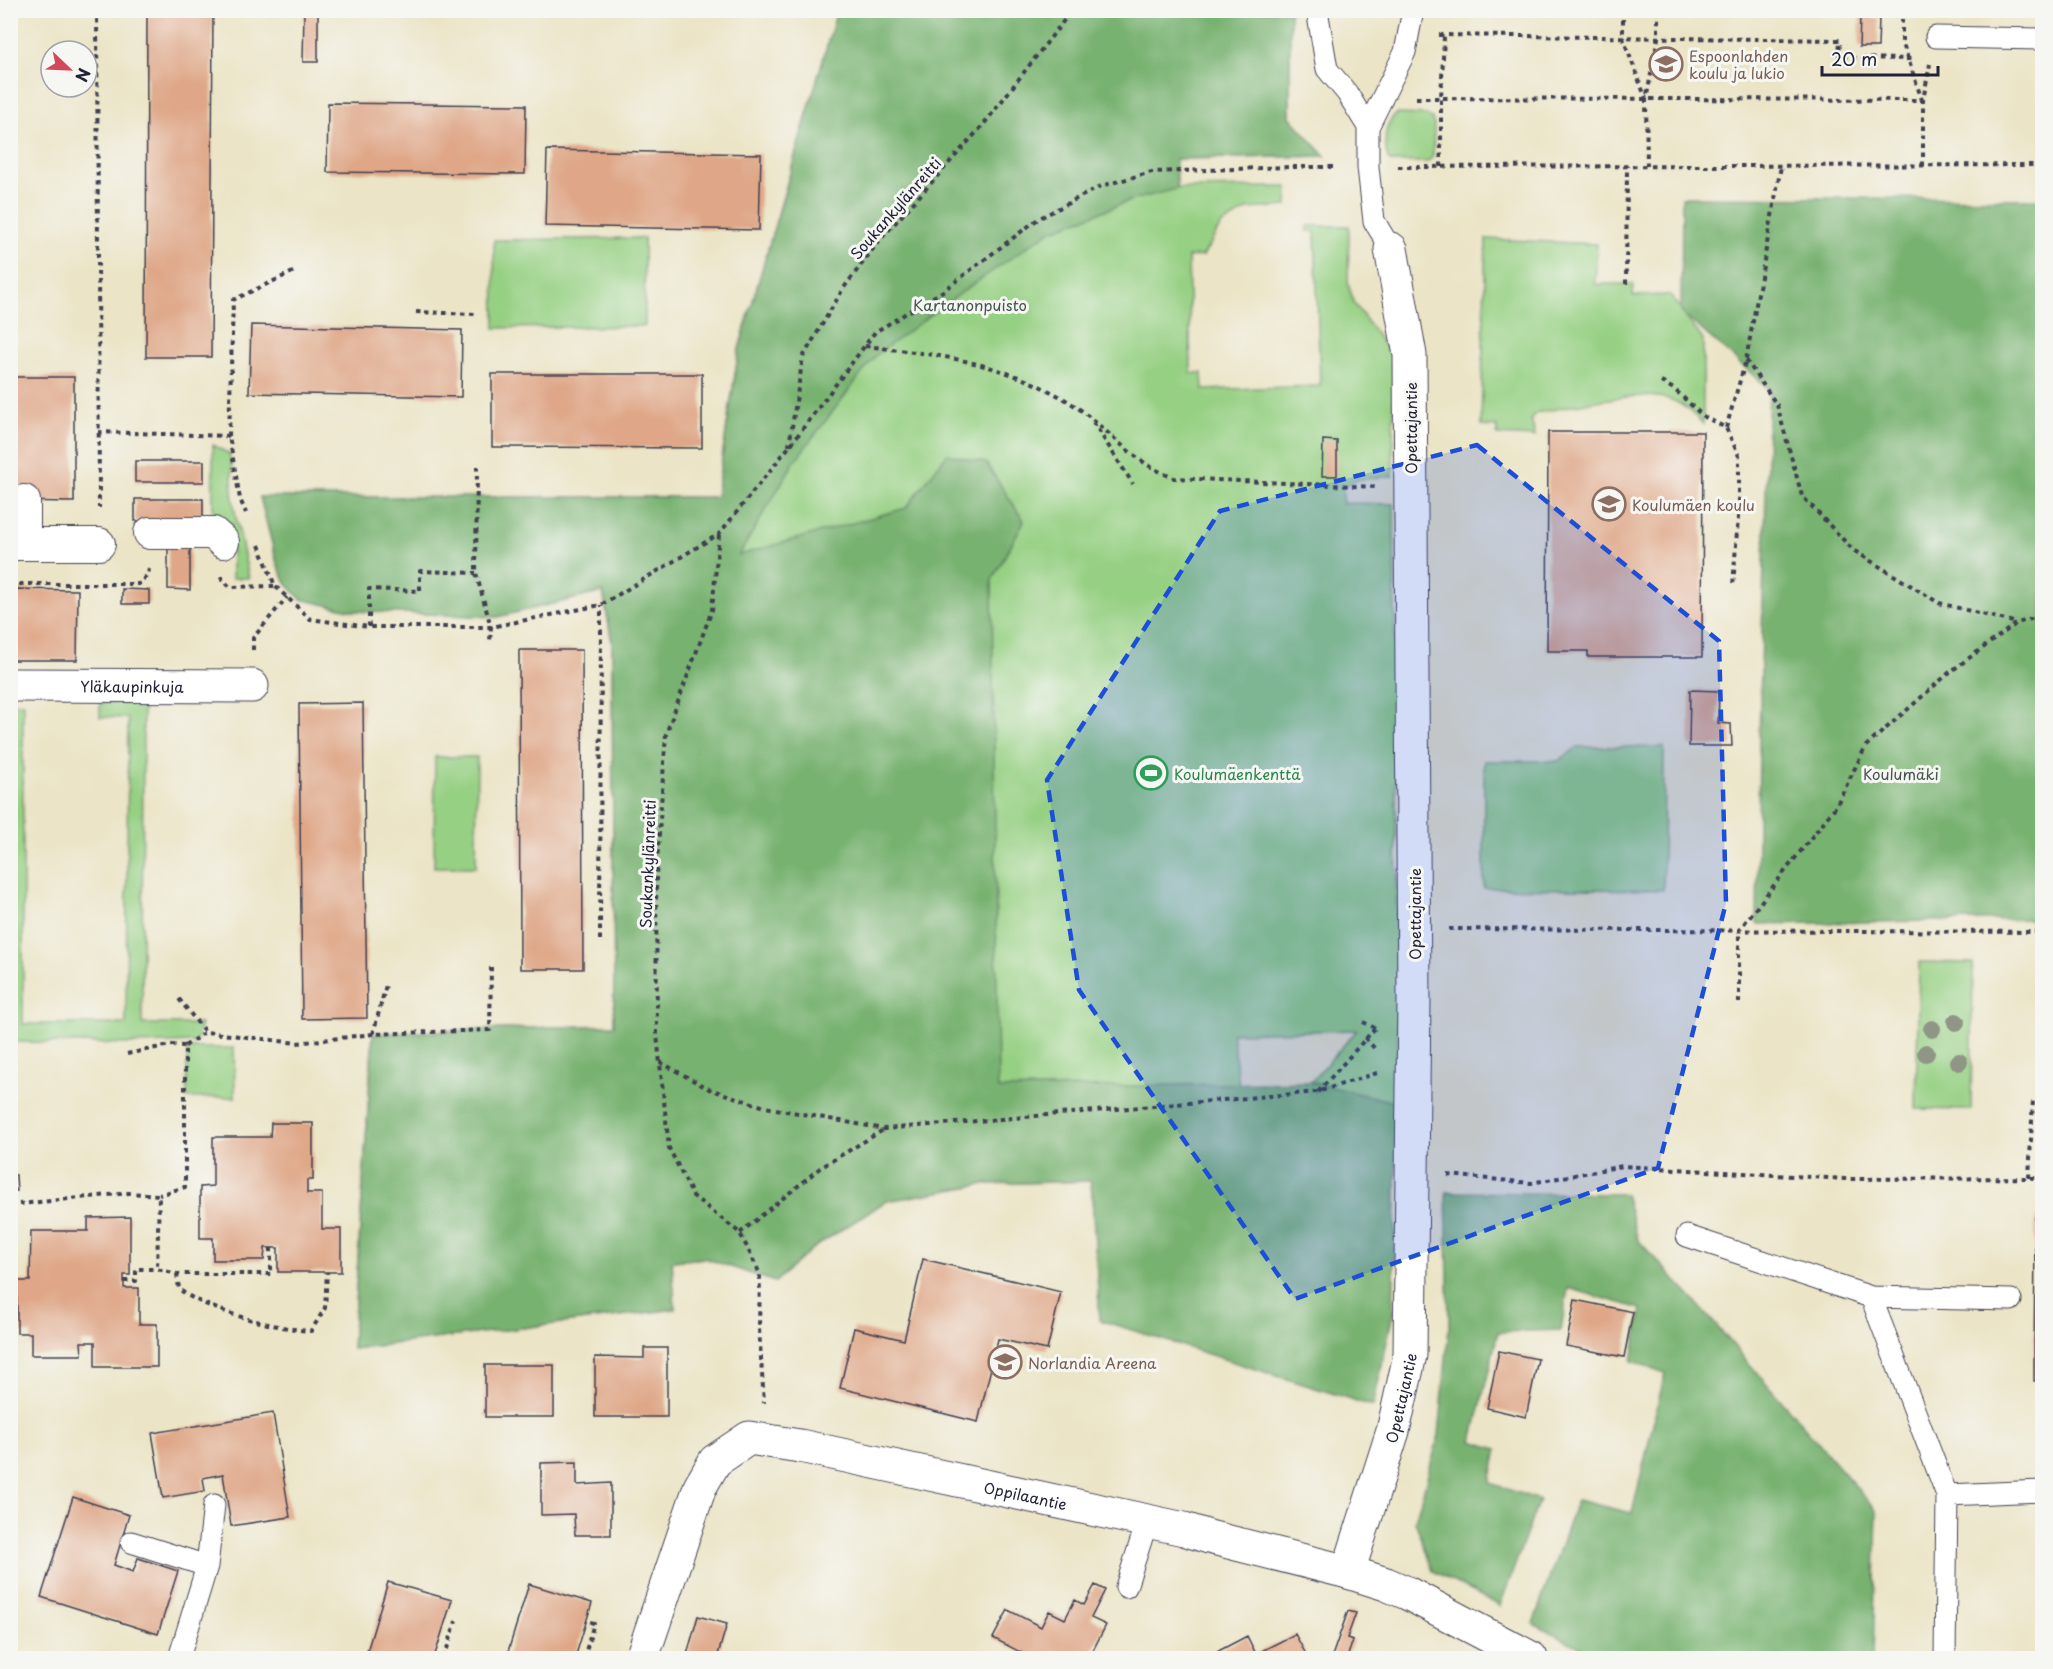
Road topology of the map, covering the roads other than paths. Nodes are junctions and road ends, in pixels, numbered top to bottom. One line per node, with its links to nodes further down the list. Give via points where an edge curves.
1 (1317, 10): 5 (lane, via 1327,69)
2 (1413, 10): 5 (lane, via 1405,52)
3 (1936, 37): 4 (lane)
4 (2043, 39)
5 (1368, 127): 6 (lane, via 1374,221)
6 (1391, 249): 23 (street, Opettajantie, via 1410,356 1414,929 1410,1355 1393,1431)
7 (24, 501): 10 (street)
8 (150, 532): 9 (street, via 213,533)
9 (223, 542)
10 (17, 544): 11 (street)
11 (99, 544)
12 (10, 685): 13 (street, Yläkaupinkuja)
13 (252, 686)
14 (1687, 1236): 15 (lane)
15 (1871, 1297): 16 (lane); 18 (lane)
16 (2011, 1300)
17 (2043, 1491): 18 (lane)
18 (1947, 1495): 28 (lane)
19 (214, 1505): 22 (lane)
20 (1147, 1522): 23 (street, Oppilaantie); 24 (lane); 26 (street, Oppilaantie, via 749,1438 715,1461 700,1487)
21 (131, 1542): 22 (lane)
22 (207, 1566): 25 (lane)
23 (1348, 1572): 27 (street, Oppilaantie, via 1407,1593)
24 (1126, 1587)
25 (179, 1659)
26 (642, 1659)
27 (1531, 1659)
28 (1945, 1659)

